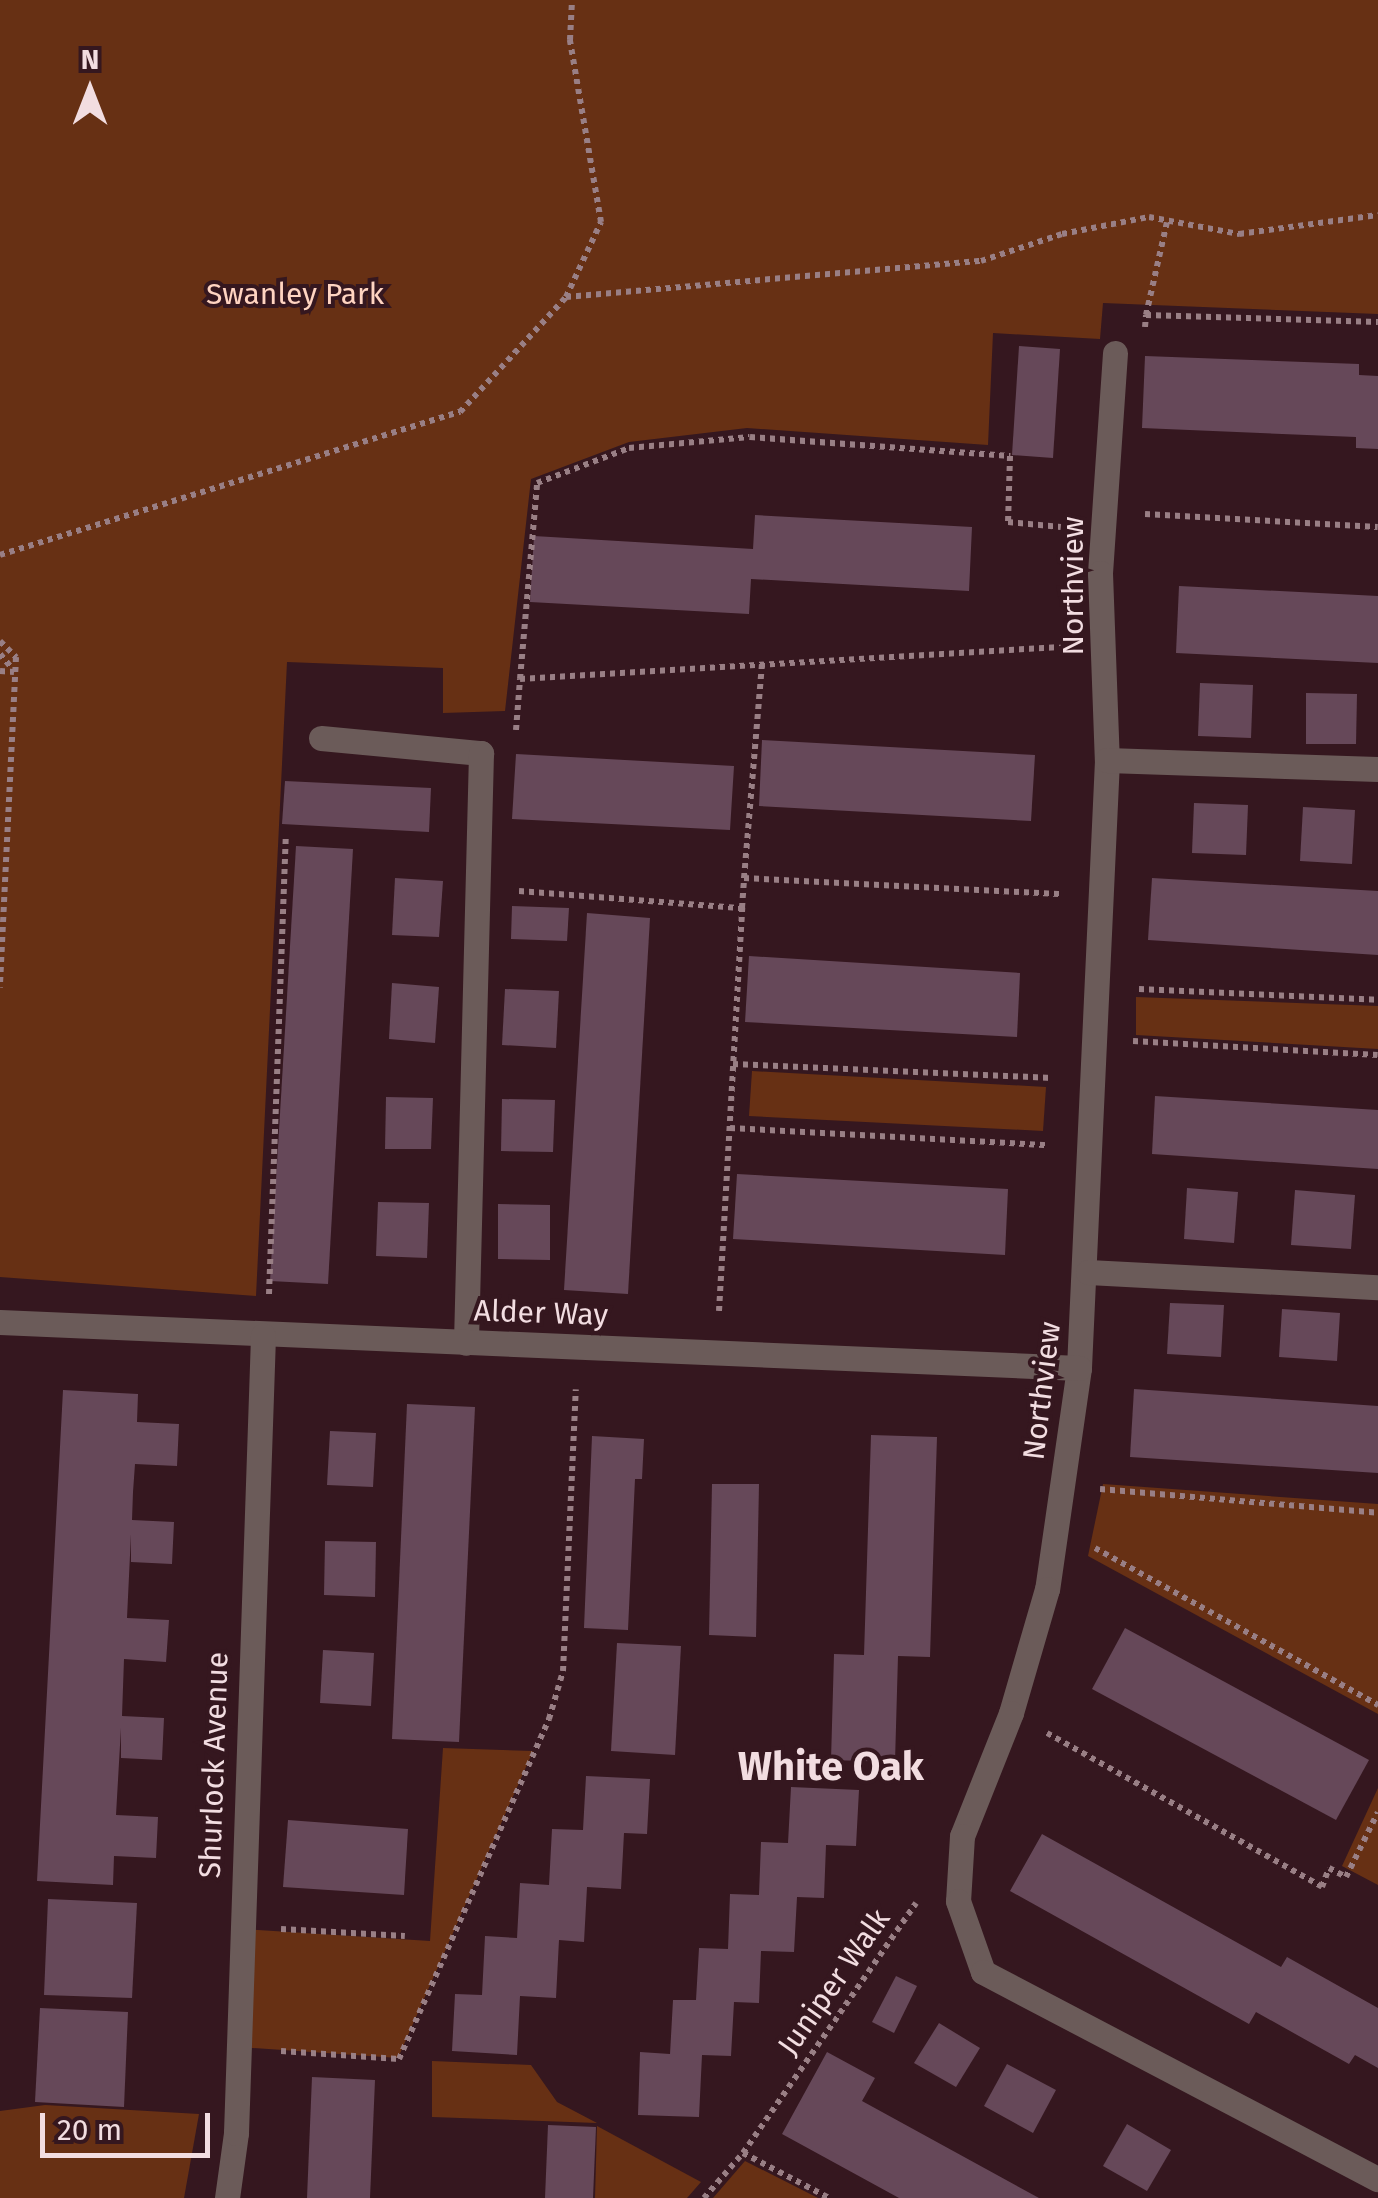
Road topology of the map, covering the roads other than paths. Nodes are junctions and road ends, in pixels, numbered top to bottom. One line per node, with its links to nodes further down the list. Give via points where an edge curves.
1 (1115, 353): 3 (street, Northview, via 1103,521)
2 (321, 738): 9 (street, via 481,753)
3 (1107, 760): 4 (street); 5 (street, Northview)
4 (1378, 769)
5 (1088, 1272): 6 (street); 10 (street, Northview)
6 (1378, 1287)
7 (0, 1322): 8 (street, Alder Way)
8 (266, 1335): 9 (street, Alder Way); 12 (street, Shurlock Avenue, via 236,2133)
9 (466, 1342): 10 (street, Alder Way)
10 (1079, 1368): 11 (street, Northview, via 1048,1588 1011,1712 962,1836 958,1901 983,1972)
11 (1378, 2179)
12 (226, 2198)

